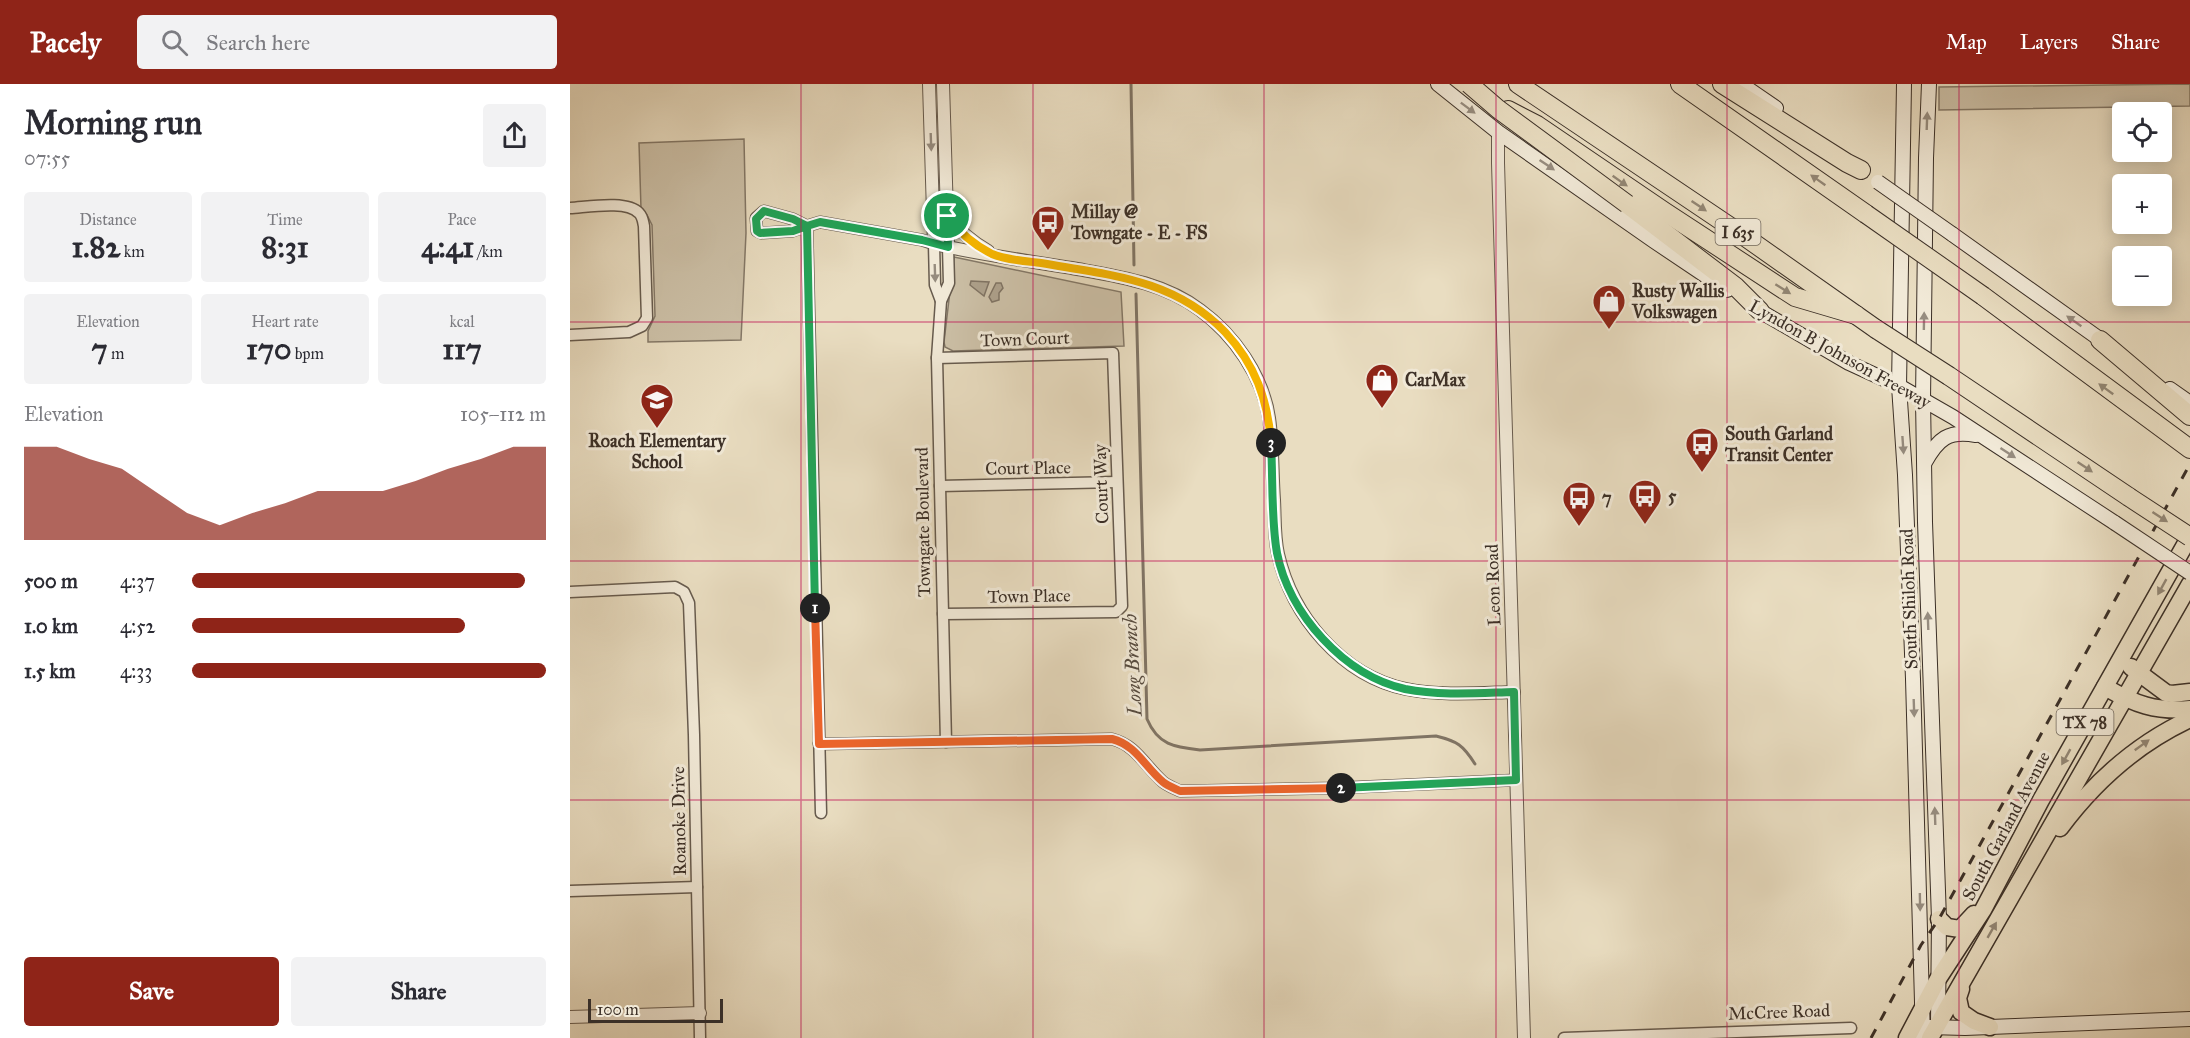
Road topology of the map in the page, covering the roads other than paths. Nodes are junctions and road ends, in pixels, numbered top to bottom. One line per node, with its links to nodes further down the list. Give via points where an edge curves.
1 (929, 84): 13 (street, Towngate Boulevard)
2 (943, 84): 12 (street, Towngate Boulevard)
3 (1438, 84): 14 (main road, Lyndon B Johnson Freeway, one-way to 14)
4 (1459, 84): 25 (highway, one-way to 25, via 1537,125 1795,297)
5 (1469, 84): 24 (highway, bridge, via 1498,110 1736,287)
6 (1518, 84): 25 (highway, Lyndon B Johnson Freeway / I 635, one-way to 25)
7 (1680, 84): 35 (highway, one-way to 7, bridge, via 1983,296)
8 (1722, 84): 17 (highway)
9 (1741, 84): 17 (main road)
10 (1904, 84): 16 (main road, South Shiloh Road)
11 (1929, 84): 15 (main road, South Shiloh Road, one-way to 11)
12 (943, 101): 13 (street); 19 (street, Towngate Boulevard)
13 (929, 102): 20 (street, Towngate Boulevard, one-way to 20)
14 (1498, 132): 24 (main road, Lyndon B Johnson Freeway, one-way to 24); 52 (street, Leon Road)
15 (1926, 158): 16 (main road); 31 (main road, South Shiloh Road, one-way to 15)
16 (1904, 159): 30 (main road, South Shiloh Road)
17 (1862, 170): 27 (main road, one-way to 17, bridge)
18 (570, 208): 26 (street, via 623,206 642,215 647,318 642,326 629,332)
19 (947, 216): 21 (street, Towngate Boulevard); 22 (street, via 972,242)
20 (934, 244): 21 (street); 23 (street, Towngate Boulevard, one-way to 23, via 935,285); 58 (street, via 820,222 807,226)
21 (948, 247): 22 (street); 23 (street, Towngate Boulevard, via 949,283)
22 (994, 255): 52 (street, via 1132,279 1170,292 1200,309 1239,348 1262,393 1269,416 1277,553 1300,609 1318,635 1358,668 1402,688 1443,694)
23 (941, 301): 29 (street, Towngate Boulevard)
24 (1760, 311): 30 (main road, Lyndon B Johnson Freeway, via 1849,363)
25 (1856, 315): 41 (highway, Lyndon B Johnson Freeway / I 635, one-way to 41, bridge)
26 (570, 335)
27 (2100, 340): 32 (main road); 33 (highway)
28 (1113, 353): 29 (street, Town Court); 37 (street, Court Way)
29 (937, 358): 38 (street, Towngate Boulevard)
30 (1899, 386): 31 (main road, Lyndon B Johnson Freeway); 40 (main road, South Shiloh Road, one-way to 40)
31 (1923, 400): 34 (main road, Lyndon B Johnson Freeway); 36 (main road, South Shiloh Road)
32 (2190, 403)
33 (2190, 416)
34 (1981, 435): 36 (main road, via 1964,433 1943,439); 42 (main road, Lyndon B Johnson Freeway, one-way to 42, bridge)
35 (2190, 449)
36 (1924, 464): 39 (main road, South Shiloh Road)
37 (1118, 482): 38 (street, Court Place); 45 (street, Court Way, via 1122,606)
38 (940, 486): 46 (street, Towngate Boulevard)
39 (1924, 522): 40 (main road); 50 (main road, South Shiloh Road, one-way to 39)
40 (1907, 523): 47 (main road, South Shiloh Road)
41 (2190, 536): 48 (main road, South Garland Avenue / TX 78, one-way to 48)
42 (2190, 573)
43 (2190, 584): 49 (main road, South Garland Avenue / TX 78, via 2153,650)
44 (570, 592): 62 (street, Roanoke Drive, via 675,587 684,592 689,603)
45 (1116, 612): 46 (street, Town Place)
46 (943, 614): 57 (street, Towngate Boulevard)
47 (1912, 643): 50 (main road, via 1921,654 1922,678); 73 (main road, South Shiloh Road, one-way to 73)
48 (2120, 660): 49 (main road); 51 (main road, South Garland Avenue / TX 78)
49 (2144, 677): 53 (main road, via 2166,693); 54 (main road, South Garland Avenue / TX 78)
50 (1931, 687): 65 (main road, South Shiloh Road, one-way to 50)
51 (2105, 687): 54 (main road); 64 (main road, South Garland Avenue / TX 78, one-way to 64)
52 (1514, 692): 59 (street, Leon Road)
53 (2190, 692)
54 (2126, 698): 55 (main road, via 2149,708); 61 (main road, South Garland Avenue / TX 78)
55 (2190, 709)
56 (2190, 719): 61 (main road, one-way to 56, via 2093,787 2147,741)
57 (946, 742): 58 (street); 59 (street, via 1122,741 1164,783 1180,791)
58 (819, 744): 60 (street)
59 (1516, 780): 75 (street, Leon Road)
60 (821, 813)
61 (2020, 882): 67 (main road, South Garland Avenue / TX 78, one-way to 61)
62 (697, 887): 63 (street); 68 (street, Roanoke Drive)
63 (570, 891)
64 (1983, 910): 65 (main road, via 1960,929 1947,927); 66 (main road, South Garland Avenue / TX 78)
65 (1939, 919): 66 (main road, South Shiloh Road)
66 (1938, 980): 73 (main road, South Garland Avenue / TX 78)
67 (1963, 981): 71 (main road, via 1958,998 1961,1012); 73 (main road, South Garland Avenue / TX 78)
68 (700, 1013): 69 (street); 74 (street, Roanoke Drive)
69 (570, 1017)
70 (2190, 1019): 71 (main road)
71 (1990, 1027): 73 (main road)
72 (1851, 1028): 76 (street, McCree Road)
73 (1924, 1030)
74 (700, 1038)
75 (1524, 1038)
76 (1564, 1038)

